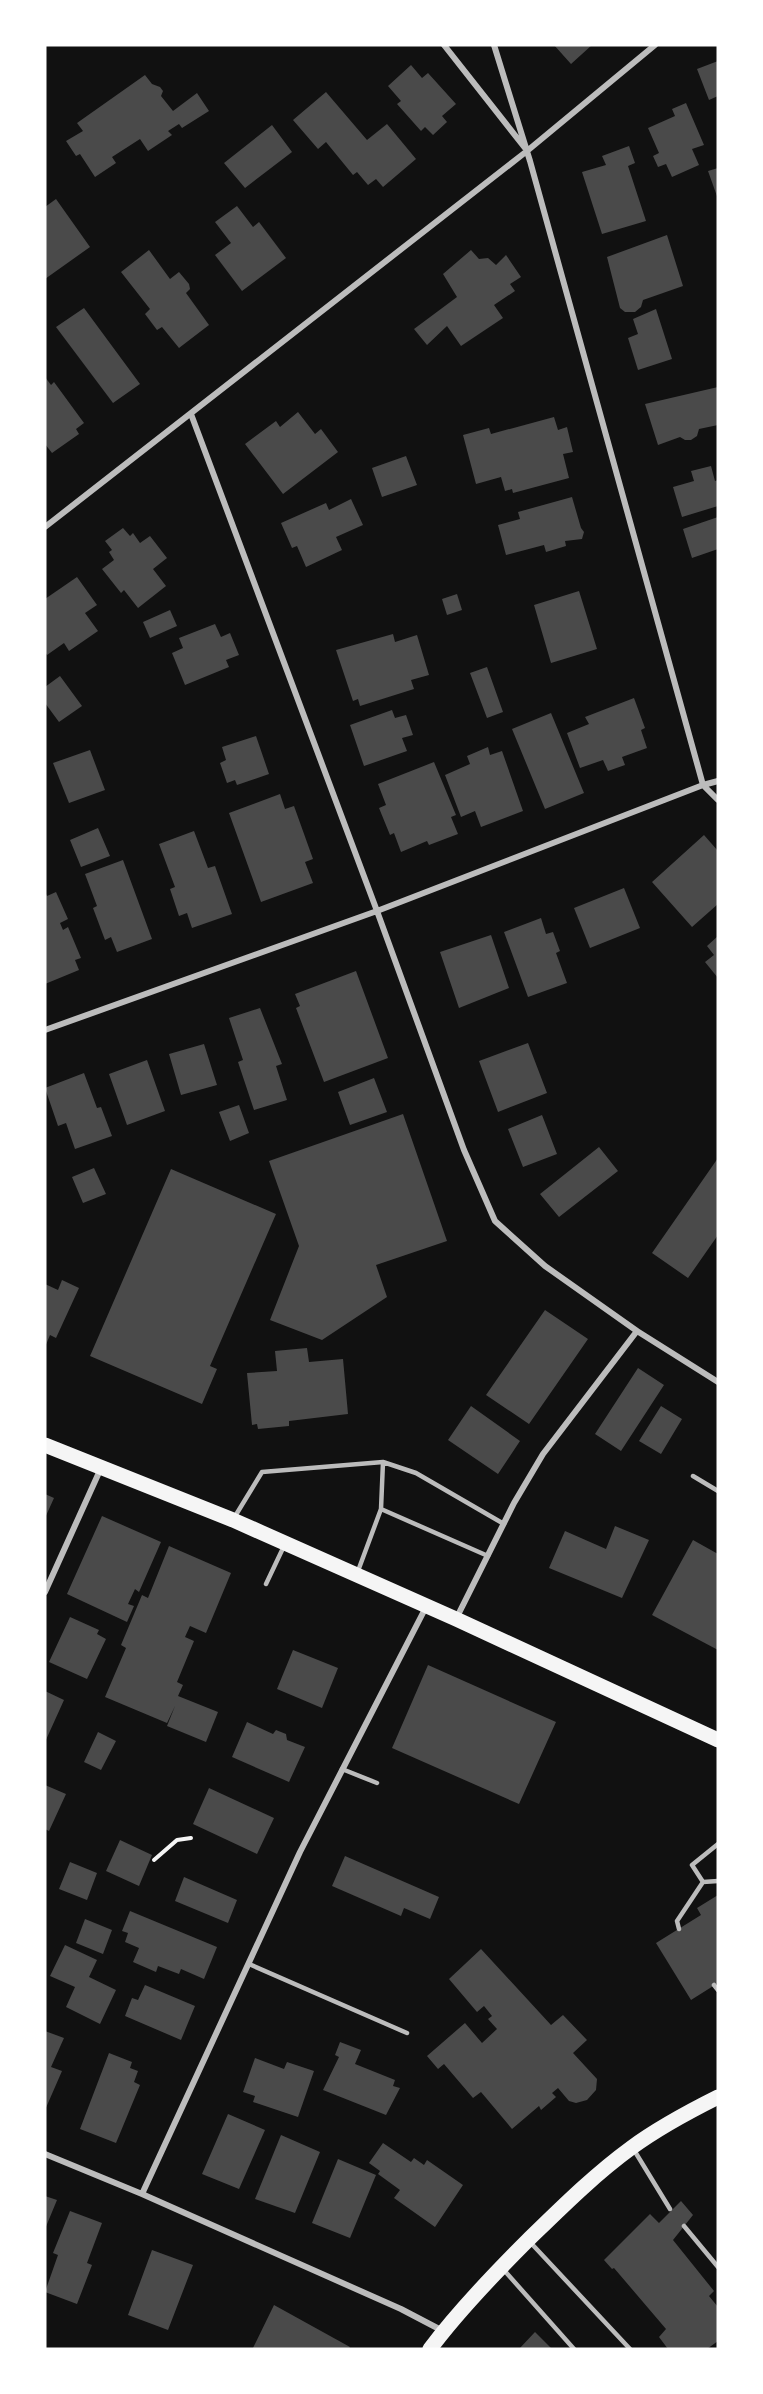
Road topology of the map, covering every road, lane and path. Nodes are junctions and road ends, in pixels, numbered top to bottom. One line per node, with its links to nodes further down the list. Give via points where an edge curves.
1 (444, 45): 4 (street)
2 (494, 45): 4 (street)
3 (655, 45): 4 (street)
4 (527, 151): 5 (street); 8 (street)
5 (191, 414): 6 (street); 10 (street)
6 (45, 527)
7 (718, 781): 8 (street)
8 (703, 785): 9 (street); 10 (street)
9 (718, 801)
10 (377, 911): 11 (street); 12 (street, via 464,1150 495,1221 545,1266)
11 (45, 1030)
12 (637, 1331): 13 (street); 21 (street, via 543,1454)
13 (718, 1382)
14 (45, 1445): 16 (main road)
15 (383, 1462): 19 (lane); 20 (lane, via 262,1472); 21 (lane, via 416,1473)
16 (101, 1468): 20 (main road); 26 (street)
17 (693, 1476): 18 (lane)
18 (718, 1491)
19 (381, 1509): 23 (lane); 24 (lane)
20 (233, 1521): 22 (main road)
21 (504, 1524): 23 (street)
22 (285, 1544): 24 (main road); 25 (lane)
23 (488, 1556): 28 (street)
24 (357, 1575): 27 (main road)
25 (266, 1584)
26 (45, 1592)
27 (426, 1606): 28 (main road); 30 (street)
28 (456, 1619): 29 (main road)
29 (718, 1740)
30 (342, 1769): 31 (lane); 38 (street)
31 (377, 1783)
32 (191, 1838): 34 (path, via 177,1840)
33 (718, 1844): 36 (lane, via 693,1865)
34 (153, 1860)
35 (718, 1881): 36 (lane)
36 (703, 1882): 37 (lane, via 677,1921)
37 (679, 1929)
38 (249, 1964): 39 (lane); 43 (street)
39 (407, 2033)
40 (718, 2097): 41 (main road)
41 (632, 2147): 44 (lane); 46 (main road)
42 (45, 2154): 43 (street)
43 (142, 2194): 49 (street)
44 (670, 2209)
45 (684, 2226): 48 (lane)
46 (528, 2240): 47 (main road); 52 (lane)
47 (501, 2266): 49 (main road); 51 (lane)
48 (718, 2267)
49 (443, 2331): 50 (main road)
50 (430, 2349)
51 (574, 2349)
52 (630, 2349)

